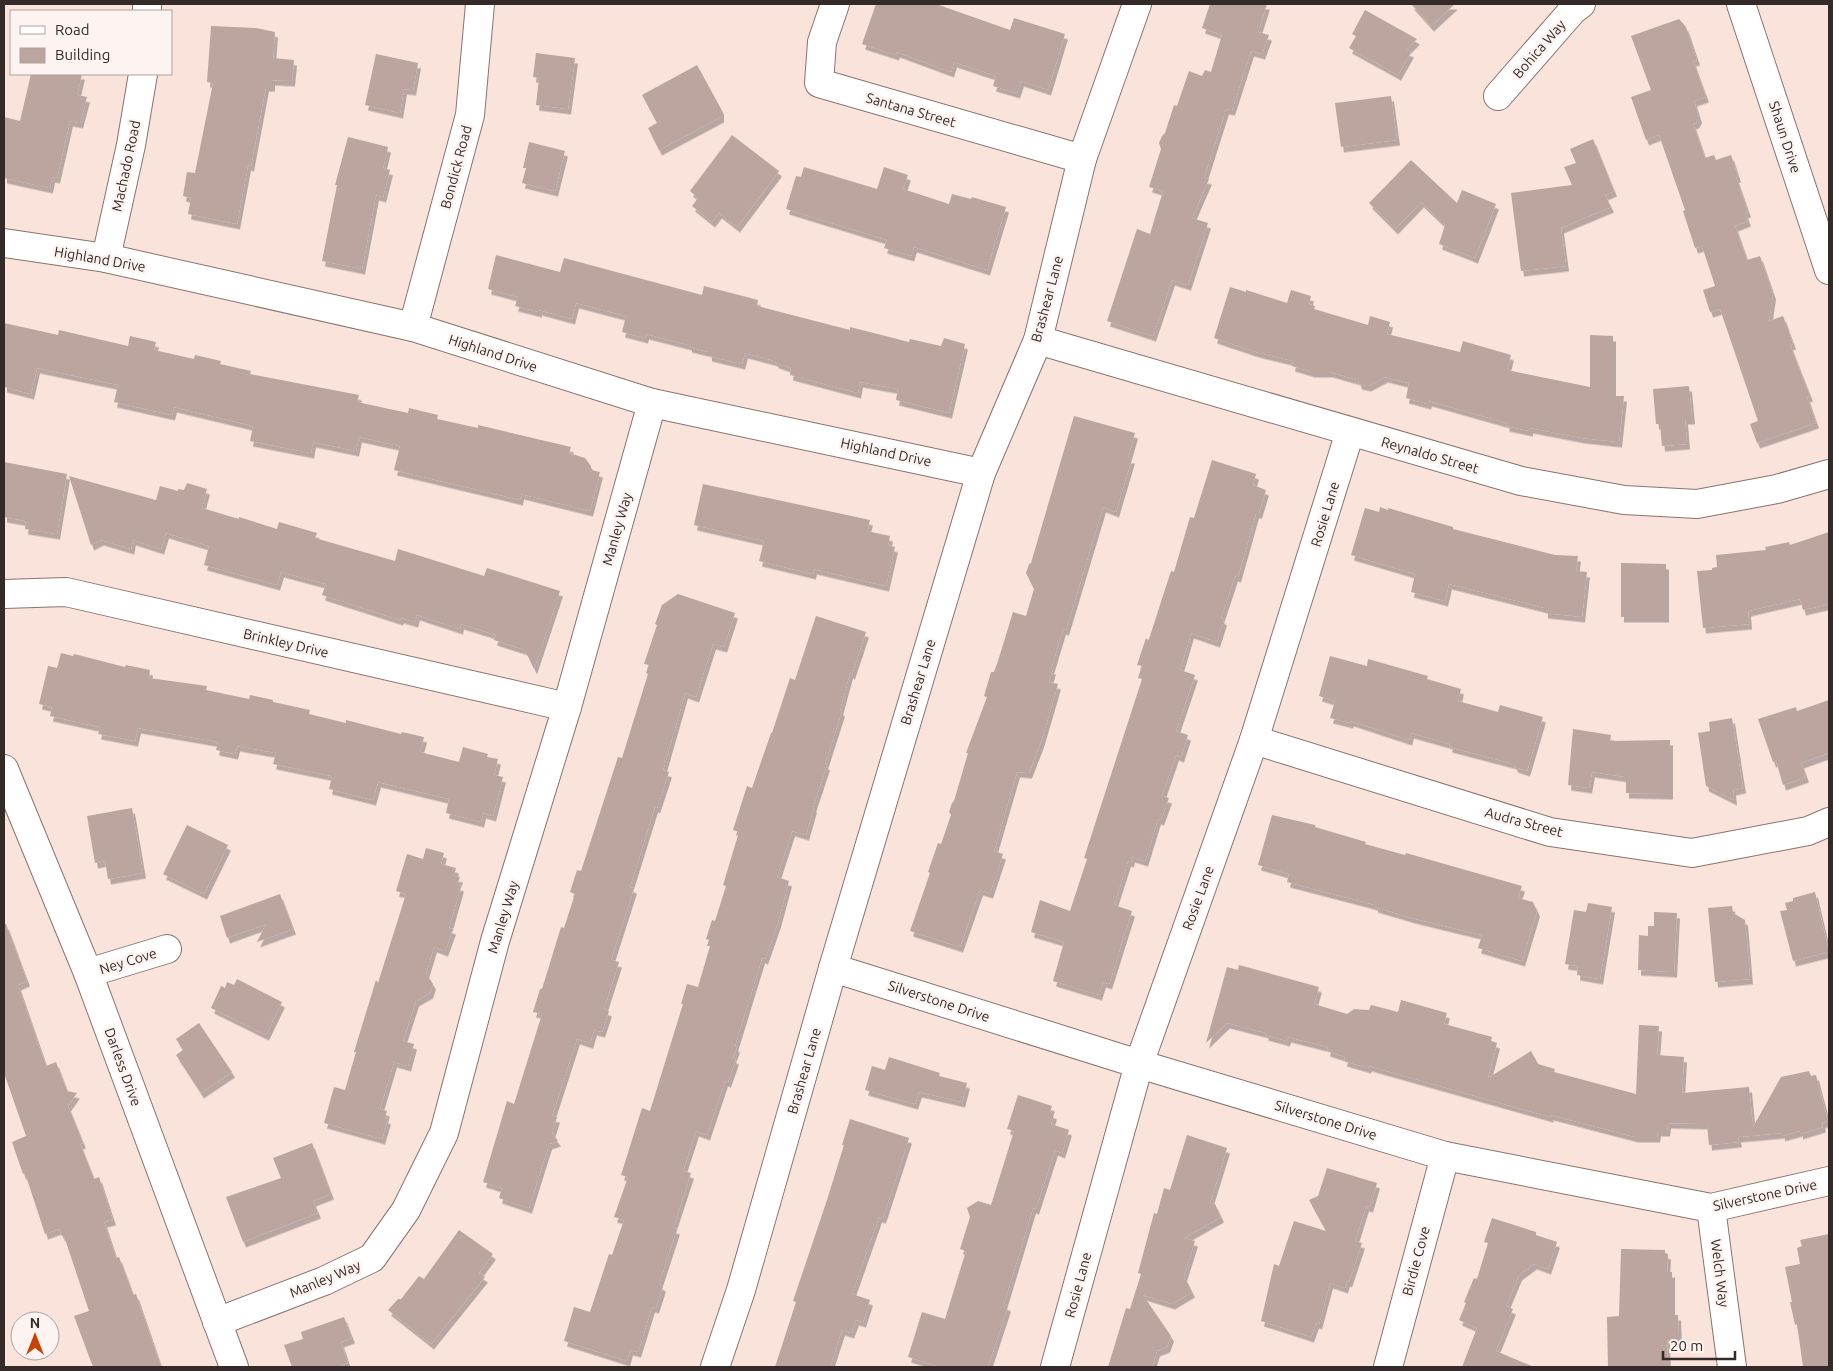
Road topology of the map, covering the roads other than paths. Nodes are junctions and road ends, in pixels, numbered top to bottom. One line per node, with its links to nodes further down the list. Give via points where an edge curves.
1 (480, 4): 12 (street, Bondick Road, via 470,115)
2 (834, 4): 8 (street, Santana Street, via 822,42 818,83)
3 (1137, 4): 8 (street, Brashear Lane)
4 (1580, 4): 7 (street, Bohica Way)
5 (1741, 4): 11 (street, Shaun Drive)
6 (143, 75): 10 (street, Machado Road)
7 (1498, 96)
8 (1082, 159): 13 (street, Brashear Lane)
9 (4, 243): 10 (street, Highland Drive)
10 (106, 258): 12 (street, Highland Drive)
11 (1829, 270)
12 (413, 327): 14 (street, Highland Drive)
13 (1038, 340): 15 (street, Reynaldo Street); 16 (street, Brashear Lane)
14 (652, 403): 16 (street, Highland Drive); 19 (street, Manley Way)
15 (1350, 432): 17 (street, Reynaldo Street, via 1521,481 1624,500 1697,504 1777,489); 20 (street, Rosie Lane)
16 (981, 473): 24 (street, Brashear Lane)
17 (1829, 474)
18 (4, 594): 19 (street, Brinkley Drive, via 66,592)
19 (568, 707): 30 (street, Manley Way, via 495,941 444,1133 406,1210 372,1258 324,1281)
20 (1254, 740): 22 (street, Audra Street, via 1550,832 1692,852 1808,831); 26 (street, Rosie Lane)
21 (4, 769): 25 (street, Darless Drive)
22 (1829, 822)
23 (167, 949): 25 (street, Ney Cove)
24 (833, 968): 26 (street, Silverstone Drive); 32 (street, Brashear Lane, via 741,1290)
25 (88, 973): 30 (street, Darless Drive)
26 (1139, 1064): 27 (street, Silverstone Drive); 33 (street, Rosie Lane)
27 (1445, 1156): 29 (street, Silverstone Drive); 34 (street, Birdie Cove)
28 (1829, 1181): 29 (street, Silverstone Drive)
29 (1711, 1208): 35 (street, Welch Way)
30 (217, 1322): 31 (street, Darless Drive)
31 (234, 1367)
32 (715, 1367)
33 (1055, 1367)
34 (1388, 1367)
35 (1732, 1367)

